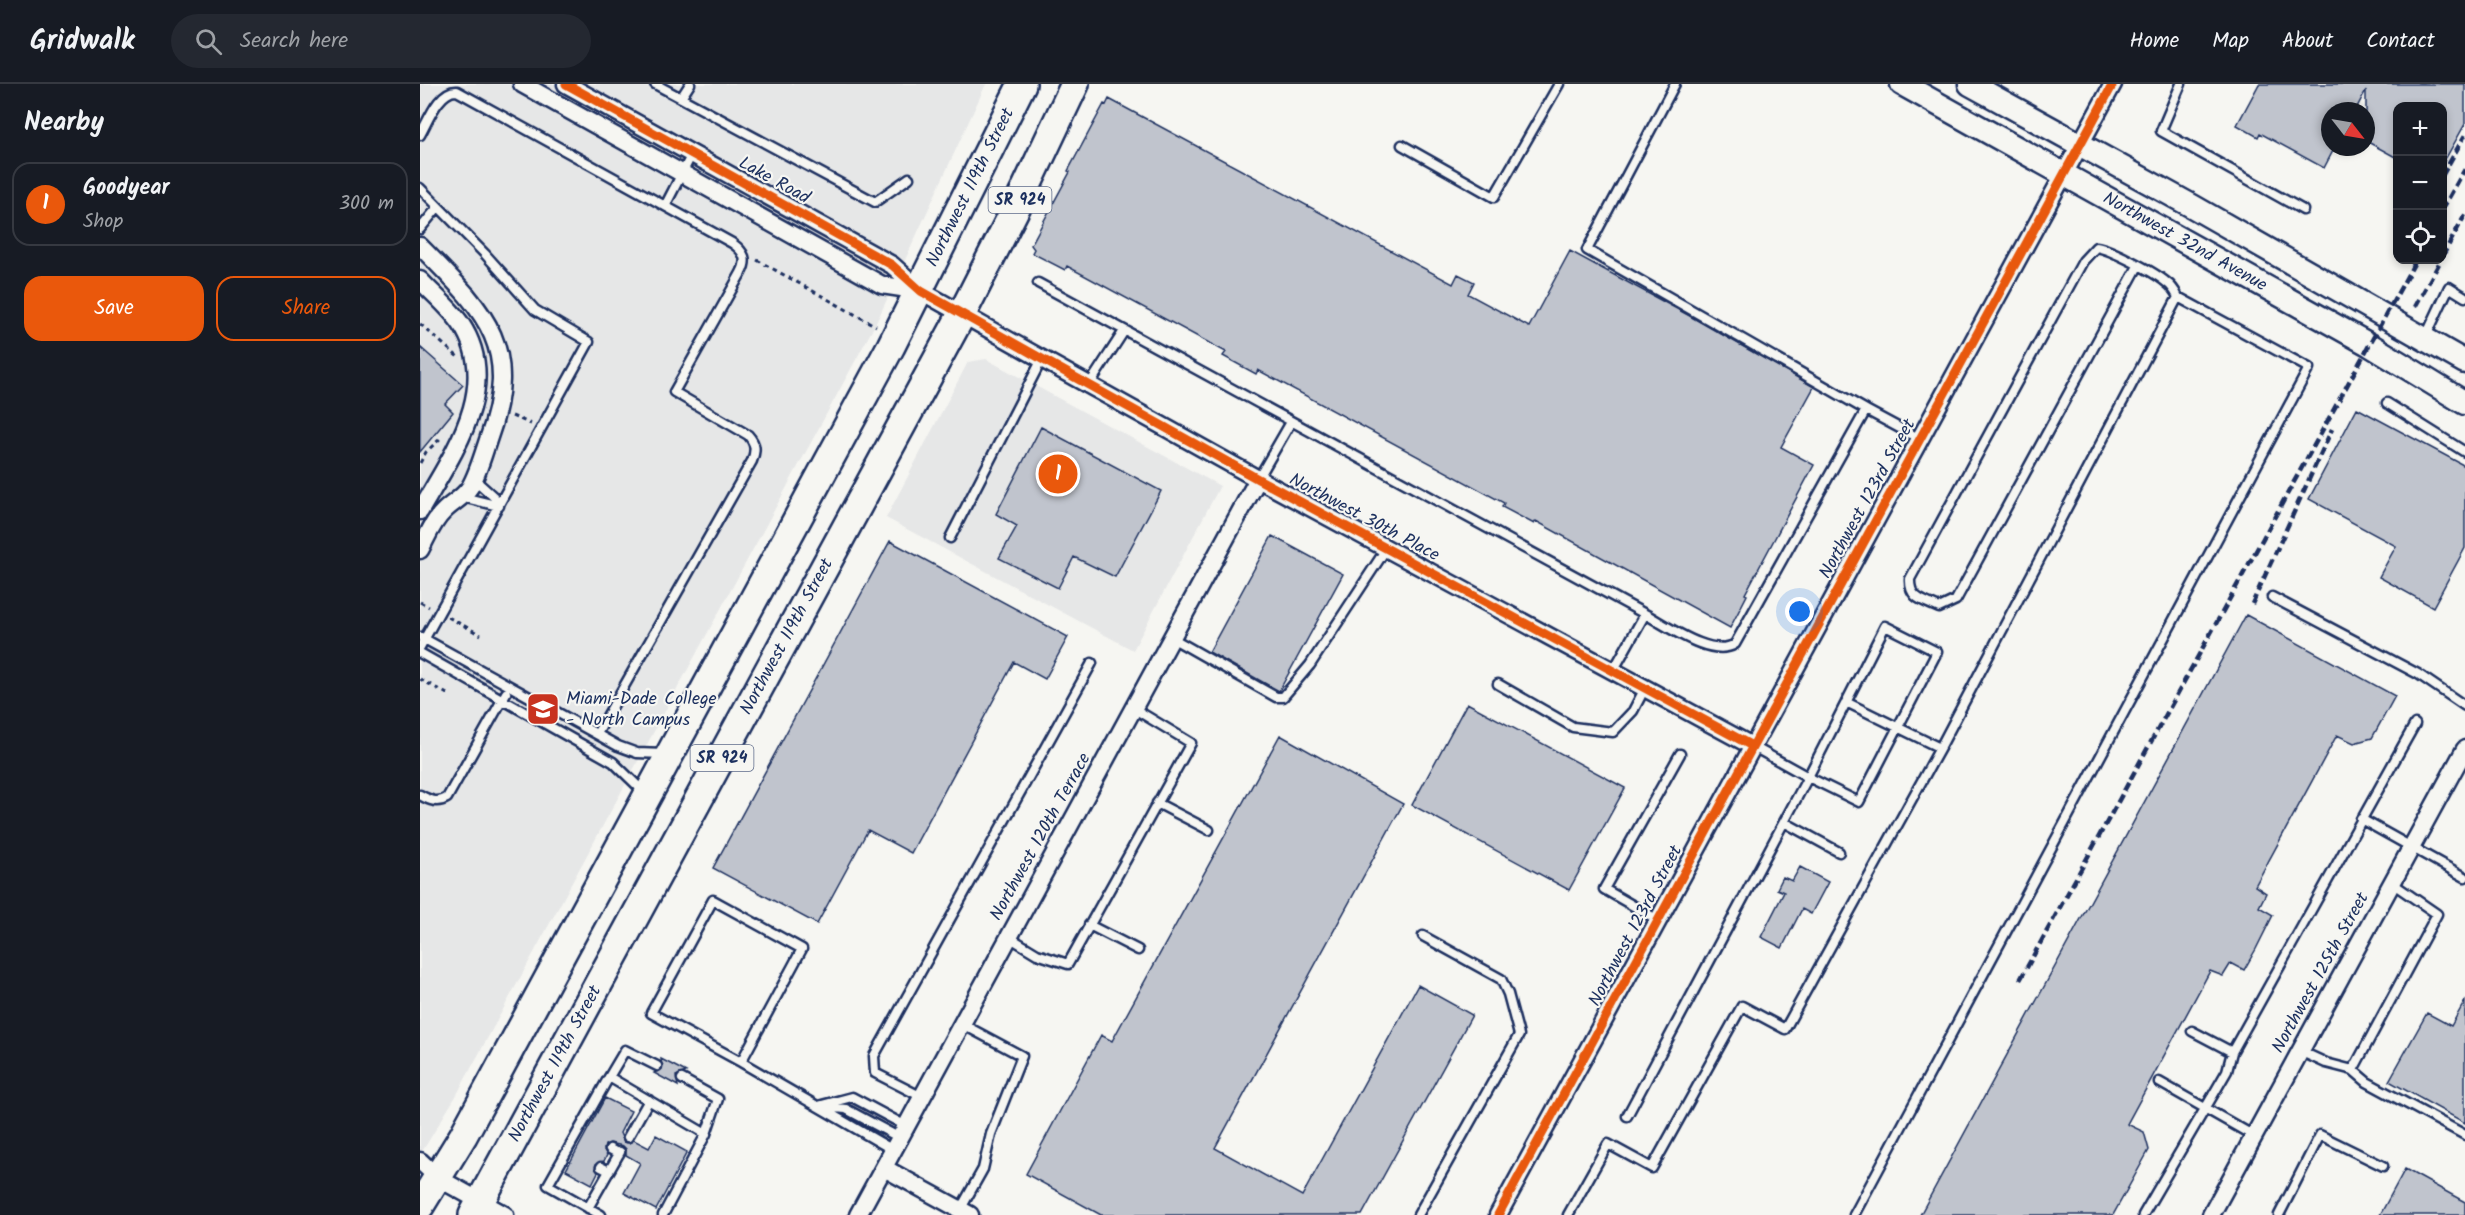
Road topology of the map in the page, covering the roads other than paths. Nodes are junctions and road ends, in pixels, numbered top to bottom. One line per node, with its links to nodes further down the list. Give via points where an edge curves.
1 (566, 84): 17 (street, Lake Road)
2 (655, 84): 13 (lane)
3 (690, 84): 13 (lane)
4 (1022, 84): 30 (highway, Northwest 119th Street / SR 924)
5 (1075, 84): 33 (highway, Northwest 119th Street / SR 924)
6 (1559, 84): 15 (lane, via 1494,197)
7 (1675, 84): 41 (lane, via 1587,250)
8 (1902, 84): 19 (main road, Northwest 32nd Avenue)
9 (1970, 84): 16 (main road, Northwest 32nd Avenue)
10 (2113, 84): 16 (street, Northwest 123rd Street)
11 (2181, 84): 24 (lane, via 2160,131)
12 (530, 86): 18 (street, Lake Road)
13 (681, 98): 20 (lane, via 875,202)
14 (420, 135): 22 (lane, via 443,96 457,91)
15 (1402, 145)
16 (2080, 145): 19 (street, Northwest 123rd Street); 35 (main road, Northwest 32nd Avenue)
17 (692, 154): 18 (lane); 30 (street, Lake Road, via 892,265)
18 (682, 174): 22 (lane); 30 (street, Lake Road, via 882,285)
19 (2064, 175): 40 (main road, Northwest 32nd Avenue, via 2370,345); 43 (street, Northwest 123rd Street)
20 (909, 177)
21 (420, 189): 23 (lane)
22 (665, 206): 70 (lane, via 732,243 745,256 741,273 674,392 748,435 755,442 756,451)
23 (438, 207): 25 (lane); 50 (lane, via 535,310 589,342)
24 (2303, 210)
25 (420, 229)
26 (420, 246): 46 (street, via 479,308 493,335 500,365 500,398)
27 (2138, 266): 27 (lane, via 2096,247 2083,261 1910,579 1914,596 1939,608 1956,600); 31 (lane, via 2167,282)
28 (420, 280): 44 (street, via 461,324 477,365 474,405)
29 (1038, 283): 34 (lane)
30 (921, 291): 33 (street, Lake Road); 74 (highway, Northwest 119th Street / SR 924)
31 (2178, 297): 72 (lane); 128 (lane, via 2309,368)
32 (2465, 297): 35 (lane, via 2449,287)
33 (962, 314): 36 (street, Northwest 30th Place); 117 (highway, Northwest 119th Street / SR 924)
34 (1124, 330): 38 (lane); 42 (lane)
35 (2425, 338): 37 (main road, Northwest 32nd Avenue)
36 (1042, 359): 38 (street, Northwest 30th Place); 52 (lane)
37 (2465, 362)
38 (1089, 385): 48 (street, Northwest 30th Place)
39 (2387, 403): 45 (lane)
40 (2465, 403)
41 (1866, 410): 43 (lane); 56 (lane, via 1735,644 1714,649)
42 (1291, 422): 48 (lane); 56 (lane)
43 (1920, 439): 71 (street, Northwest 123rd Street)
44 (450, 440): 46 (street, via 474,445); 51 (street)
45 (2465, 452)
46 (483, 454): 47 (street)
47 (474, 479): 49 (street); 50 (lane)
48 (1258, 479): 53 (street, Northwest 30th Place); 57 (street, Northwest 120th Terrace)
49 (462, 497): 50 (lane); 54 (street, via 439,516)
50 (500, 506): 58 (lane)
51 (420, 511)
52 (950, 538)
53 (1386, 549): 57 (lane, via 1310,665 1283,697 1276,697); 61 (street, Northwest 30th Place)
54 (420, 550)
55 (2272, 597): 66 (lane, via 2418,674)
56 (1645, 614): 61 (lane)
57 (1172, 638): 67 (street, Northwest 120th Terrace)
58 (421, 641): 70 (lane)
59 (420, 653): 64 (lane)
60 (1092, 663): 102 (lane, via 874,1056 875,1073)
61 (1612, 671): 63 (street, Northwest 30th Place)
62 (1498, 684): 63 (lane, via 1573,727 1613,732 1634,711)
63 (1645, 688): 71 (street, Northwest 30th Place)
64 (504, 696): 77 (lane, via 447,798 436,802); 78 (lane, via 613,762)
65 (1846, 702): 69 (lane); 69 (lane, via 1885,626 1937,652); 76 (lane)
66 (2465, 706)
67 (1133, 708): 79 (lane, via 1191,743); 90 (street, Northwest 120th Terrace)
68 (2415, 724): 80 (lane)
69 (1899, 726): 72 (lane); 76 (lane, via 1859,802)
70 (597, 735): 74 (lane, via 627,751)
71 (1752, 746): 76 (lane); 87 (street, Northwest 123rd Street)
72 (1940, 748): 127 (lane, via 1785,1029 1742,1006 1652,1168 1608,1144)
73 (2465, 749): 83 (street, Northwest 125th Street)
74 (670, 754): 78 (highway, Northwest 119th Street / SR 924)
75 (1680, 754): 87 (lane, via 1605,889)
76 (1808, 777): 81 (lane)
77 (420, 795)
78 (648, 796): 115 (highway, Northwest 119th Street / SR 924)
79 (1157, 803): 82 (lane); 88 (lane)
80 (2361, 819): 83 (lane); 95 (lane)
81 (1784, 822): 84 (lane); 106 (lane)
82 (1209, 830)
83 (2412, 847): 85 (lane); 86 (street, Northwest 125th Street)
84 (1839, 852)
85 (2465, 877)
86 (2392, 883): 94 (street, Northwest 125th Street); 98 (lane, via 2437,914)
87 (1658, 920): 126 (street, Northwest 123rd Street)
88 (1089, 925): 90 (lane, via 1068,964 1037,954); 91 (lane)
89 (1423, 936): 125 (lane, via 1501,980 1519,1035)
90 (1009, 937): 92 (street, Northwest 120th Terrace)
91 (1138, 950)
92 (962, 1024): 102 (street, Northwest 120th Terrace); 119 (lane, via 1022,1056)
93 (2192, 1031): 95 (lane)
94 (2300, 1051): 98 (lane); 110 (street, Northwest 125th Street)
95 (2232, 1052): 105 (lane, via 2227,1071)
96 (741, 1062): 96 (lane, via 802,949 713,900 651,1013); 104 (lane)
97 (657, 1066): 99 (lane, via 625,1050)
98 (2353, 1070): 109 (lane, via 2367,1082)
99 (609, 1077): 103 (lane); 118 (lane, via 582,1133 548,1185)
100 (682, 1079): 108 (lane, via 718,1099)
101 (2159, 1082): 105 (lane)
102 (922, 1097): 111 (street, Northwest 120th Terrace)
103 (649, 1100): 107 (lane); 108 (lane)
104 (818, 1106): 111 (lane); 111 (lane, via 846,1109); 111 (lane, via 852,1097)
105 (2204, 1108): 110 (lane); 129 (lane)
106 (1627, 1116)
107 (628, 1132)
108 (706, 1134): 123 (lane)
109 (2465, 1135)
110 (2254, 1136): 120 (street, Northwest 125th Street)
111 (900, 1138): 114 (street, Northwest 120th Terrace)
112 (610, 1149): 118 (lane, via 619,1153 605,1169)
113 (2383, 1166): 130 (lane, via 2320,1136)
114 (884, 1167): 119 (street); 124 (street, Northwest 120th Terrace)
115 (426, 1171): 116 (highway, Northwest 119th Street / SR 924); 117 (street)
116 (420, 1206)
117 (477, 1208): 121 (street)
118 (588, 1208): 122 (lane)
119 (965, 1212)
120 (2214, 1214)
121 (505, 1215)
122 (601, 1215)
123 (663, 1215)
124 (858, 1215)
125 (1418, 1215)
126 (1498, 1215)
127 (1568, 1215)
128 (1854, 1215)
129 (2143, 1215)
130 (2279, 1215)

